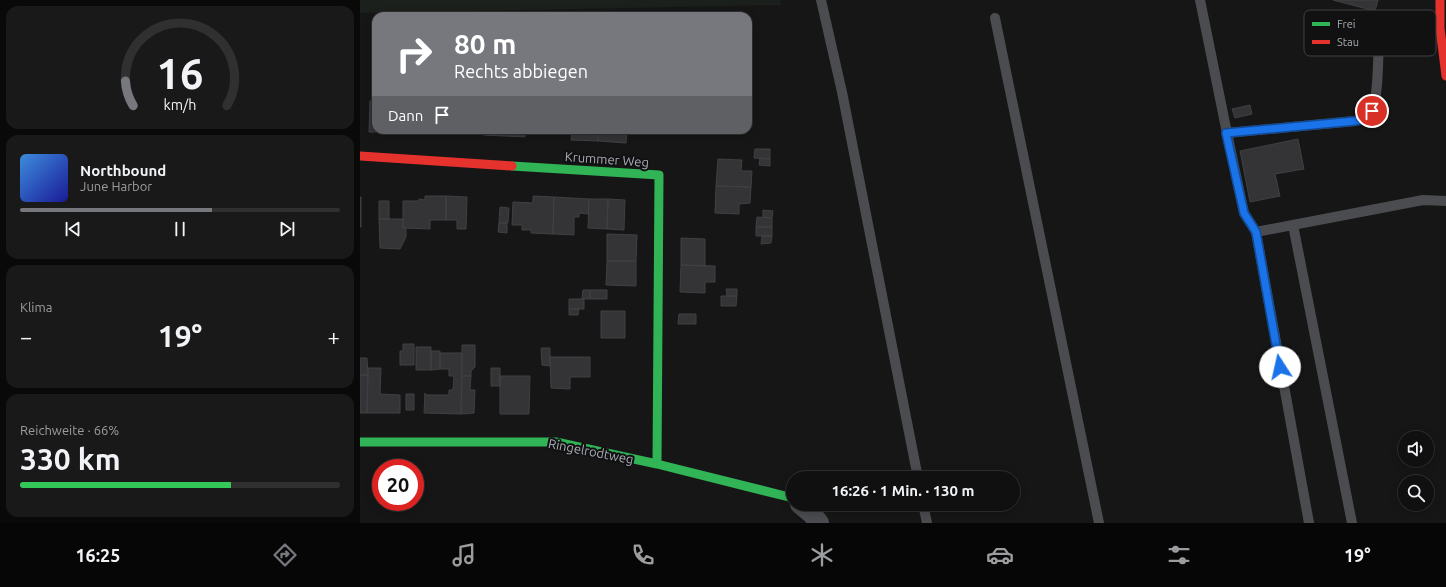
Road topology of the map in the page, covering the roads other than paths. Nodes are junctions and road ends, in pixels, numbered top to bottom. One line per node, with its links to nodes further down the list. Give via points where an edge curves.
1 (821, 0): 14 (lane, via 842,92)
2 (1200, 0): 7 (lane)
3 (1440, 0): 6 (street, via 1438,10)
4 (995, 18): 20 (lane)
5 (1378, 56): 7 (lane, via 1376,100 1372,111 1365,119)
6 (1446, 76)
7 (1226, 133): 11 (lane, via 1244,213)
8 (360, 156): 13 (street, Krummer Weg, via 659,175)
9 (1446, 201): 10 (lane, via 1422,200)
10 (1293, 225): 11 (lane); 22 (lane)
11 (1256, 232): 21 (lane)
12 (360, 442): 13 (street, Ringelrodtweg, via 556,442)
13 (657, 464): 15 (street, Ringelrodtweg)
14 (917, 471)
15 (786, 496)
16 (808, 511): 18 (street)
17 (924, 511): 19 (lane)
18 (819, 523)
19 (927, 523)
20 (1099, 523)
21 (1309, 523)
22 (1352, 523)

